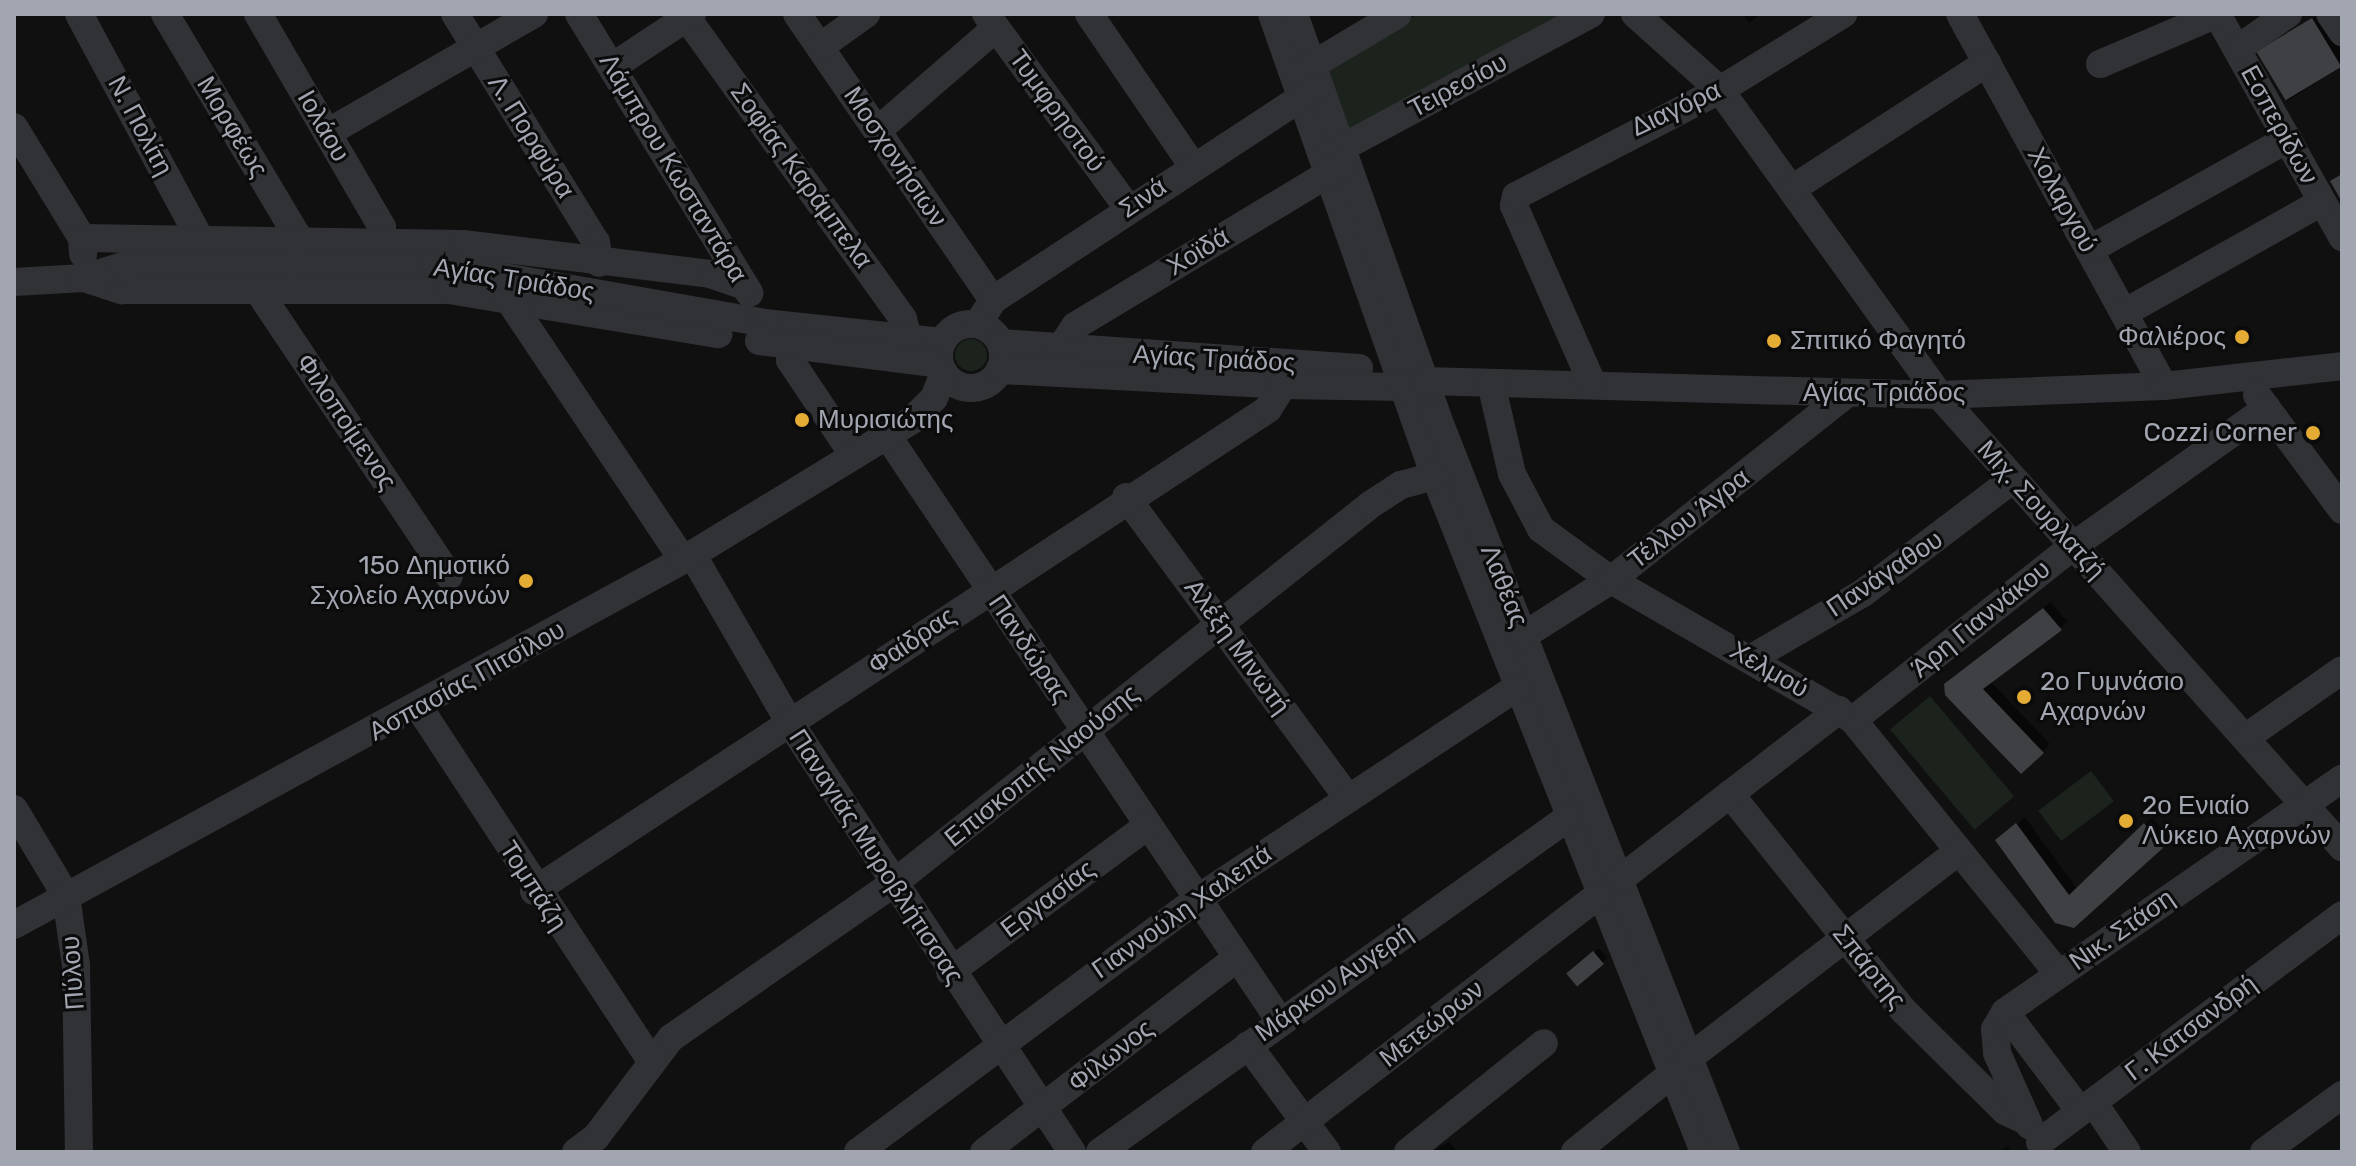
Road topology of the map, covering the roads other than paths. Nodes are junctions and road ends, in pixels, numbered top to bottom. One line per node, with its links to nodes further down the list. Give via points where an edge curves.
1 (79, 14): 42 (street, Ν. Πολίτη)
2 (165, 14): 43 (street, Μορφέως)
3 (258, 14): 33 (street, Ιολάου)
4 (455, 14): 23 (street, Λ. Πορφύρα)
5 (534, 14): 23 (street)
6 (579, 14): 28 (street, Λάμπρου Κωσταντάρα)
7 (797, 14): 24 (street, Μοσχονήσιων)
8 (866, 14): 24 (street)
9 (1089, 14): 36 (street)
10 (1272, 14): 29 (street, Λαθέας)
11 (1294, 14): 29 (street, Λαθέας)
12 (1398, 14): 29 (street, Σινά)
13 (1591, 14): 35 (street, Τειρεσίου)
14 (1635, 14): 30 (street, Μιχ. Σουρλατζή)
15 (1843, 14): 30 (street, Διαγόρα)
16 (1960, 14): 26 (street, Χολαργού)
17 (2217, 14): 25 (street, Εσπερίδων); 27 (street)
18 (2288, 14): 25 (street)
19 (2330, 14): 22 (street)
20 (689, 16): 28 (street); 55 (street, Σοφίας Καράμπελα, via 903,319)
21 (991, 21): 32 (street); 39 (street, Τυμφρηστού)
22 (2342, 32)
23 (476, 47): 33 (street); 46 (street, Λ. Πορφύρα, via 596,242)
24 (820, 47): 32 (street, Μοσχονήσιων)
25 (2237, 49): 34 (street, Εσπερίδων)
26 (1987, 63): 37 (street); 45 (street, Χολαργού)
27 (2100, 64)
28 (612, 67): 50 (street, Λάμπρου Κωσταντάρα)
29 (1307, 81): 35 (street, Λαθέας); 36 (street, Σινά)
30 (1720, 90): 37 (street, Μιχ. Σουρλατζή); 64 (street, Διαγόρα, via 1523,188 1514,206)
31 (14, 127): 41 (street)
32 (877, 131): 52 (street, Μοσχονήσιων)
33 (327, 133): 44 (street, Ιολάου, via 382,227)
34 (2288, 139): 38 (street, Εσπερίδων); 45 (street)
35 (1336, 160): 56 (street, Χοϊδά, via 1075,326); 61 (street, Λαθέας)
36 (1192, 165): 39 (street, Σινά)
37 (1795, 187): 68 (street, Μιχ. Σουρλατζή)
38 (2322, 202): 40 (street, Εσπερίδων); 53 (street)
39 (1128, 208): 52 (street, Σινά)
40 (2342, 237)
41 (82, 238): 42 (street, Αγίας Τριάδος); 48 (street)
42 (200, 239): 43 (street, Αγίας Τριάδος)
43 (299, 239): 44 (street, Αγίας Τριάδος)
44 (382, 240): 46 (street, Αγίας Τριάδος)
45 (2089, 250): 53 (street, Χολαργού)
46 (599, 263): 50 (street, Αγίας Τριάδος, via 710,274)
47 (257, 277): 48 (street, Αγίας Τριάδος, via 123,266); 51 (street, Αγίας Τριάδος, via 436,265); 79 (street, Φιλοποίμενος)
48 (84, 278): 49 (street, Αγίας Τριάδος)
49 (14, 282)
50 (745, 286): 54 (street, Λάμπρου Κωσταντάρα)
51 (510, 289): 54 (street, Αγίας Τριάδος); 78 (street, Παναγιάς Μυροβλήτισσας)
52 (986, 312): 57 (street); 58 (street, via 957,326)
53 (2124, 313): 65 (street, Χολαργού)
54 (781, 331): 55 (street, Αγίας Τριάδος); 58 (street, Αγίας Τριάδος); 72 (street, Λάμπρου Κωσταντάρα)
55 (908, 338): 58 (street, Αγίας Τριάδος)
56 (1059, 350): 57 (street, Αγίας Τριάδος); 61 (street, Αγίας Τριάδος)
57 (1001, 357): 63 (street, Αγίας Τριάδος); 66 (street)
58 (942, 359): 66 (street, Αγίας Τριάδος); 70 (street, Ασπασίας Πιτσίλου, via 934,398)
59 (2342, 366): 60 (street, Αγίας Τριάδος)
60 (2244, 377): 65 (street, Αγίας Τριάδος); 69 (street)
61 (1409, 379): 62 (street, Αγίας Τριάδος); 63 (street, Αγίας Τριάδος); 73 (street, Λαθέας); 83 (street, Λαθέας)
62 (1491, 383): 64 (street, Αγίας Τριάδος); 80 (street, Χελμού, via 1522,502 1557,545)
63 (1283, 385): 75 (street, Φαίδρας, via 1268,409)
64 (1593, 385): 67 (street, Αγίας Τριάδος)
65 (2164, 386): 68 (street, Αγίας Τριάδος)
66 (977, 387): 70 (street, Ασπασίας Πιτσίλου)
67 (1848, 393): 68 (street, Αγίας Τριάδος); 80 (street, Τέλλου Άγρα)
68 (1939, 395): 74 (street, Μιχ. Σουρλατζή)
69 (2267, 408): 76 (street); 77 (street, Άρη Γιαννάκου)
70 (912, 420): 71 (street, Ασπασίας Πιτσίλου)
71 (887, 435): 72 (street, Ασπασίας Πιτσίλου); 81 (street, Πανδώρας)
72 (854, 456): 78 (street, Ασπασίας Πιτσίλου)
73 (1435, 476): 82 (street, Επισκοπής Ναούσης, via 1401,485 1370,505); 86 (street, Λαθέας)
74 (2013, 479): 77 (street, Μιχ. Σουρλατζή); 84 (street, Πανάγαθου, via 1863,593)
75 (1126, 497): 81 (street, Φαίδρας); 82 (street, Αλέξη Μινωτή)
76 (2342, 510)
77 (2073, 546): 88 (street, Άρη Γιαννάκου); 91 (street, Μιχ. Σουρλατζή)
78 (687, 557): 87 (street, Ασπασίας Πιτσίλου); 89 (street, Παναγιάς Μυροβλήτισσας)
79 (449, 576)
80 (1611, 580): 83 (street, Τέλλου Άγρα); 84 (street, Χελμού)
81 (989, 590): 89 (street, Φαίδρας); 90 (street, Πανδώρας)
82 (1219, 622): 90 (street, Επισκοπής Ναούσης); 94 (street, Αλέξη Μινωτή)
83 (1523, 636): 102 (street, Λαθέας)
84 (1750, 659): 88 (street, Χελμού)
85 (2342, 670): 91 (street)
86 (1517, 687): 94 (street, Γιαννούλη Χαλεπά); 97 (street, Λαθέας)
87 (420, 709): 103 (street, Τομπάζη); 104 (street, Ασπασίας Πιτσίλου)
88 (1846, 715): 93 (street, Μετεώρων); 100 (street, Χελμού)
89 (790, 723): 101 (street, Παναγιάς Μυροβλήτισσας); 103 (street, Φαίδρας)
90 (1086, 734): 98 (street, Πανδώρας); 101 (street, Επισκοπής Ναούσης)
91 (2245, 738): 95 (street, Μιχ. Σουρλατζή)
92 (2342, 779): 95 (street, Νικ. Στάση)
93 (1730, 794): 102 (street, Μετεώρων); 108 (street, Σπάρτης)
94 (1347, 797): 105 (street, Γιαννούλη Χαλεπά)
95 (2302, 802): 99 (street, Μιχ. Σουρλατζή); 111 (street, Νικ. Στάση)
96 (14, 809): 104 (street, Πύλου)
97 (1569, 817): 102 (street, Λαθέας); 113 (street, Μάρκου Αυγερή)
98 (1147, 826): 105 (street, Πανδώρας); 110 (street, Εργασίας)
99 (2342, 847)
100 (1959, 851): 108 (street); 111 (street, Χελμού)
101 (894, 883): 110 (street, Παναγιάς Μυροβλήτισσας); 118 (street, Επισκοπής Ναούσης, via 671,1038)
102 (1609, 887): 120 (street, Λαθέας); 124 (street, Μετεώρων)
103 (534, 891): 118 (street, Τομπάζη)
104 (66, 896): 107 (street, Ασπασίας Πιτσίλου); 126 (street, Πύλου, via 76,965)
105 (1197, 899): 109 (street, Πανδώρας); 115 (street, Γιαννούλη Χαλεπά)
106 (2342, 915): 122 (street, Γ. Κατσανδρή)
107 (14, 925)
108 (1847, 938): 119 (street, Σπάρτης); 120 (street)
109 (1237, 958): 113 (street, Πανδώρας); 123 (street, Φίλωνος)
110 (950, 972): 115 (street, Παναγιάς Μυροβλήτισσας)
111 (2059, 974): 112 (street, Νικ. Στάση)
112 (2005, 1012): 117 (street, via 1995,1029); 122 (street)
113 (1280, 1021): 116 (street, Μάρκου Αυγερή)
114 (1544, 1043): 134 (street)
115 (999, 1044): 123 (street, Παναγιάς Μυροβλήτισσας); 128 (street, Γιαννούλη Χαλεπά)
116 (1248, 1045): 124 (street); 131 (street, Μάρκου Αυγερή)
117 (1997, 1053): 119 (street); 125 (street)
118 (651, 1060): 127 (street, Επισκοπής Ναούσης, via 596,1137)
119 (1955, 1060): 125 (street, Σπάρτης)
120 (1681, 1066): 135 (street); 136 (street, Λαθέας); 137 (street, Λαθέας)
121 (2342, 1095): 139 (street)
122 (2086, 1107): 125 (street, Γ. Κατσανδρή); 138 (street)
123 (1044, 1109): 129 (street, Φίλωνος); 130 (street, Παναγιάς Μυροβλήτισσας)
124 (1304, 1121): 132 (street, Μετεώρων); 133 (street)
125 (2038, 1138)
126 (79, 1152)
127 (576, 1152)
128 (858, 1152)
129 (984, 1152)
130 (1072, 1152)
131 (1100, 1152)
132 (1265, 1152)
133 (1327, 1152)
134 (1408, 1152)
135 (1575, 1152)
136 (1704, 1152)
137 (1726, 1152)
138 (2127, 1152)
139 (2264, 1152)

